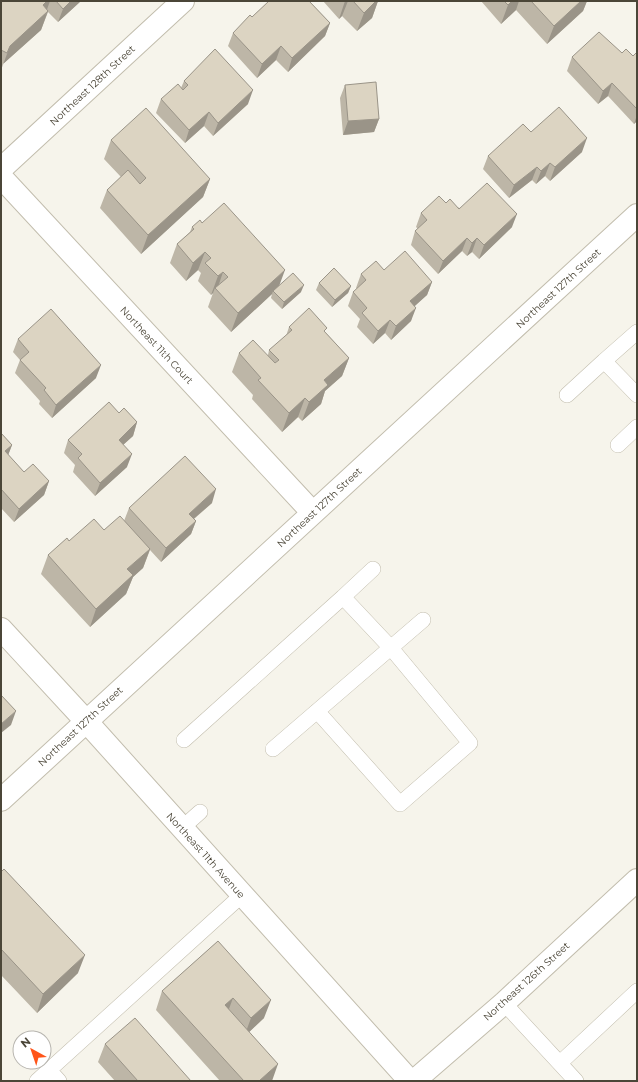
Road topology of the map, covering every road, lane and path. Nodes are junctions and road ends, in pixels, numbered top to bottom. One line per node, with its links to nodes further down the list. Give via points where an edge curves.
1 (183, 1): 2 (street, Northeast 128th Street)
2 (1, 169)
3 (1, 177): 11 (street, Northeast 11th Court)
4 (637, 215): 11 (street, Northeast 127th Street)
5 (637, 332): 6 (lane)
6 (604, 361): 7 (lane); 8 (lane)
7 (567, 395)
8 (637, 395)
9 (637, 427): 10 (lane)
10 (618, 445)
11 (313, 513): 18 (street, Northeast 127th Street)
12 (373, 569): 13 (lane)
13 (343, 597): 16 (lane); 19 (lane)
14 (423, 620): 16 (lane)
15 (1, 629): 18 (street, Northeast 11th Avenue)
16 (390, 648): 17 (lane); 17 (lane, via 470,743 406,799 400,804)
17 (317, 711): 20 (lane)
18 (86, 721): 21 (street, Northeast 127th Street); 23 (street, Northeast 11th Avenue)
19 (184, 740)
20 (273, 749)
21 (1, 800)
22 (200, 812): 23 (lane)
23 (182, 828): 25 (street, Northeast 11th Avenue)
24 (637, 880): 27 (street, Northeast 126th Street)
25 (242, 895): 29 (lane); 33 (street, Northeast 11th Avenue)
26 (637, 991): 28 (lane)
27 (504, 1003): 28 (lane); 34 (street, Northeast 126th Street)
28 (560, 1063): 35 (lane)
29 (52, 1067)
30 (49, 1070): 31 (lane); 32 (lane)
31 (36, 1081)
32 (59, 1081)
33 (410, 1081)
34 (414, 1081)
35 (576, 1081)

